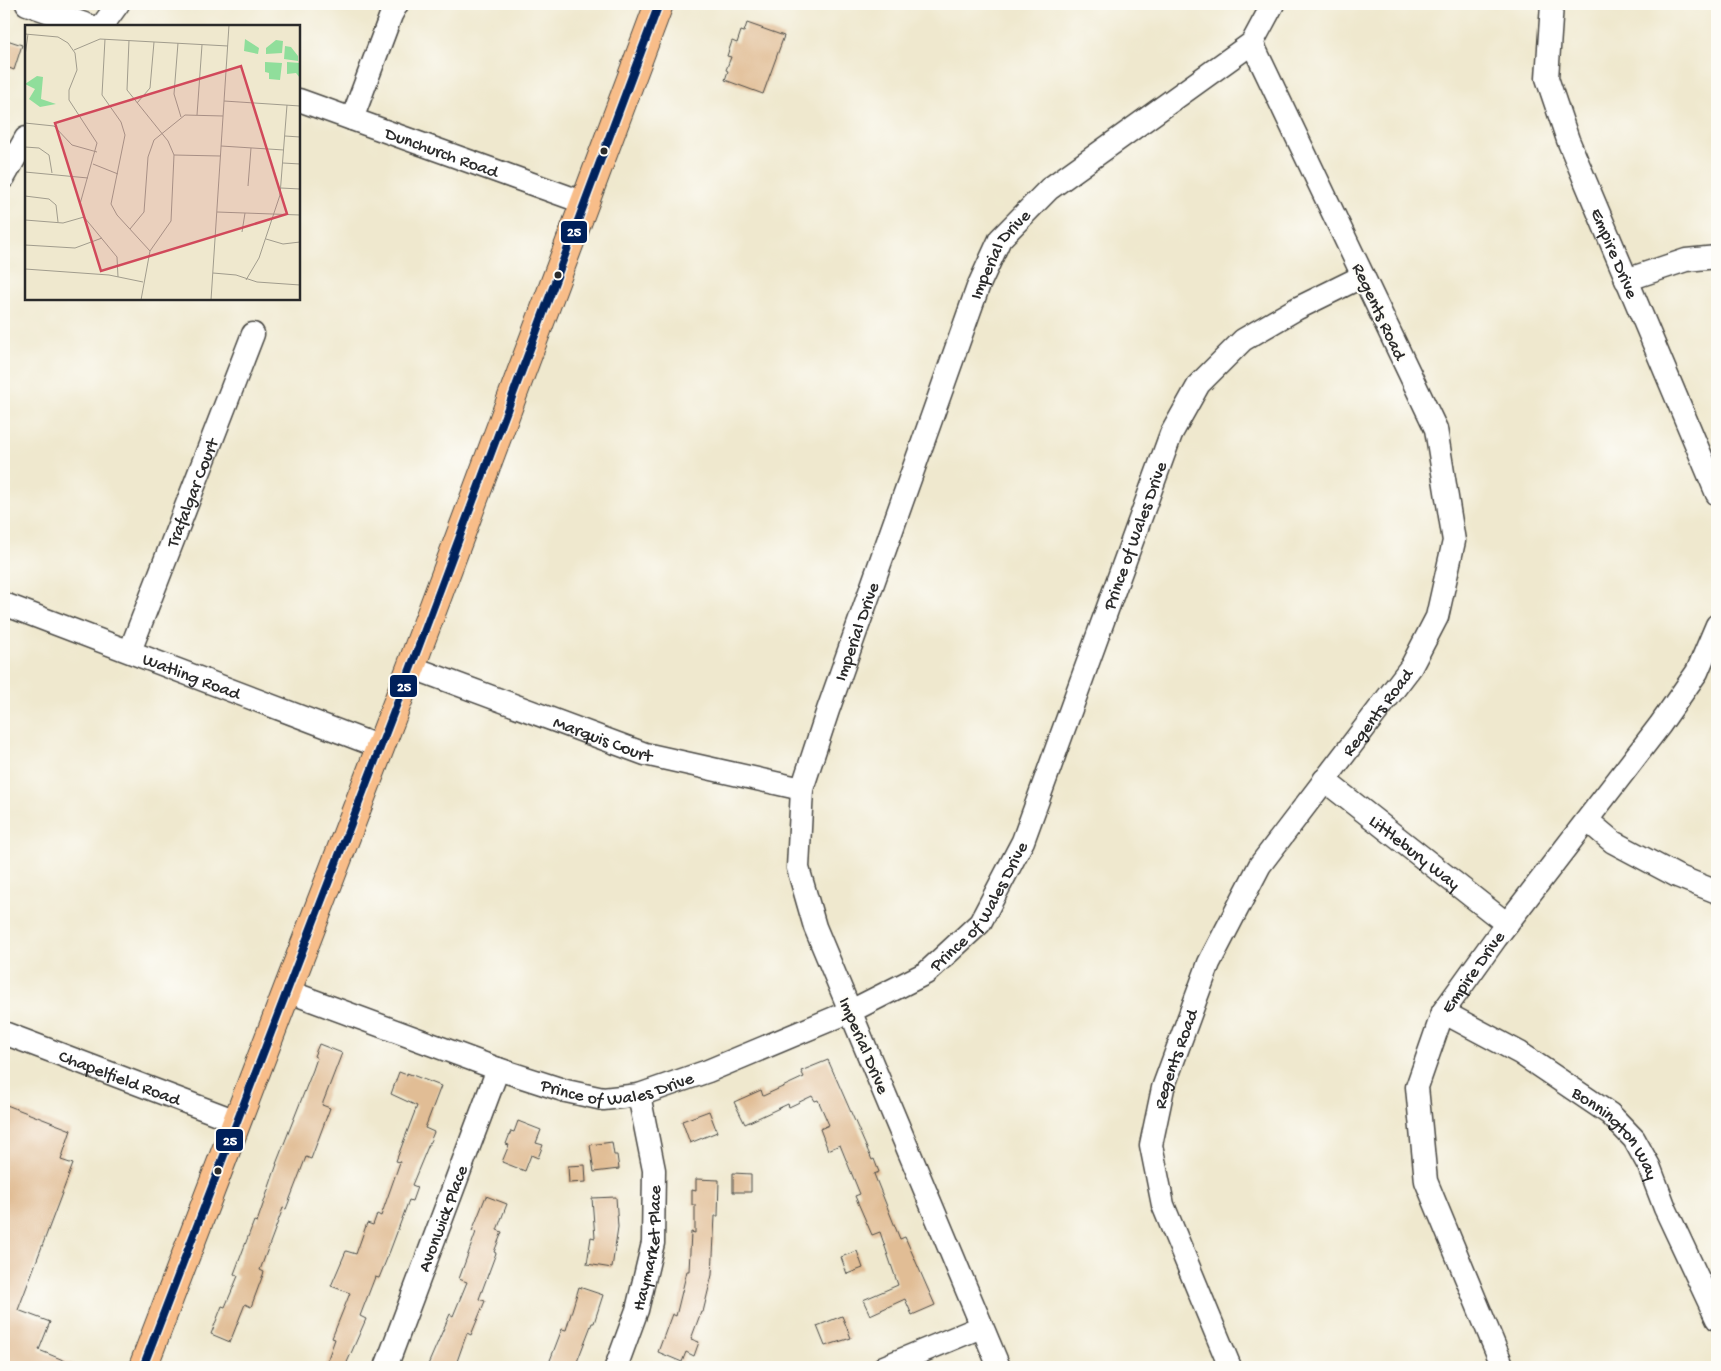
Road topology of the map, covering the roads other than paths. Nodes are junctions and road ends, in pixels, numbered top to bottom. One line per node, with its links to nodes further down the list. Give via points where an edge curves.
1 (27, 4): 7 (street)
2 (118, 4): 8 (street)
3 (397, 4): 11 (street)
4 (659, 4): 14 (main road)
5 (1273, 4): 9 (street, Imperial Drive)
6 (1552, 4): 17 (street, Empire Drive, via 1547,78 1568,140)
7 (87, 25)
8 (103, 25)
9 (1252, 44): 16 (street, Regents Road); 26 (street, Imperial Drive, via 1049,189 1000,239 978,287)
10 (300, 100): 11 (street, Dunchurch Road)
11 (352, 119): 14 (street, Dunchurch Road)
12 (25, 140): 13 (street)
13 (4, 177)
14 (585, 203): 23 (main road)
15 (1717, 256): 17 (street, via 1686,260)
16 (1363, 276): 25 (street, Regents Road, via 1436,429 1454,541 1437,617 1411,668); 31 (street, Prince of Wales Drive, via 1243,340 1199,384 1171,434 1023,841 980,923 926,973)
17 (1626, 280): 19 (street, Empire Drive)
18 (253, 334): 22 (street, Trafalgar Court)
19 (1717, 494)
20 (4, 604): 22 (street, Watling Road)
21 (1717, 625): 27 (street, Empire Drive, via 1698,672)
22 (130, 651): 24 (street, Watling Road)
23 (410, 667): 24 (main road); 26 (street, Marquis Court, via 645,754)
24 (380, 747): 30 (main road)
25 (1324, 780): 29 (street, Littlebury Way); 44 (street, Regents Road, via 1260,865 1209,963 1163,1088 1150,1145 1164,1205)
26 (802, 789): 31 (street, Imperial Drive, via 798,868 815,928)
27 (1588, 821): 28 (street, via 1613,842 1677,876); 29 (street, Empire Drive)
28 (1717, 892)
29 (1507, 924): 32 (street, Empire Drive)
30 (287, 991): 34 (street, Prince of Wales Drive); 36 (main road)
31 (851, 1011): 35 (street, Prince of Wales Drive, via 708,1071); 38 (street, Imperial Drive)
32 (1443, 1012): 37 (street, Bonnington Way, via 1520,1053 1610,1114 1634,1139); 45 (street, Empire Drive, via 1417,1087 1426,1181)
33 (4, 1033): 36 (street, Chapelfield Road)
34 (498, 1069): 35 (street, Prince of Wales Drive, via 603,1099); 40 (street, Avonwick Place)
35 (639, 1095): 41 (street, Haymarket Place, via 654,1170 652,1243 637,1310)
36 (236, 1121): 39 (main road)
37 (1717, 1319)
38 (981, 1326): 42 (street); 43 (street, Imperial Drive)
39 (143, 1367)
40 (386, 1367)
41 (616, 1367)
42 (884, 1367)
43 (999, 1367)
44 (1230, 1367)
45 (1503, 1367)

